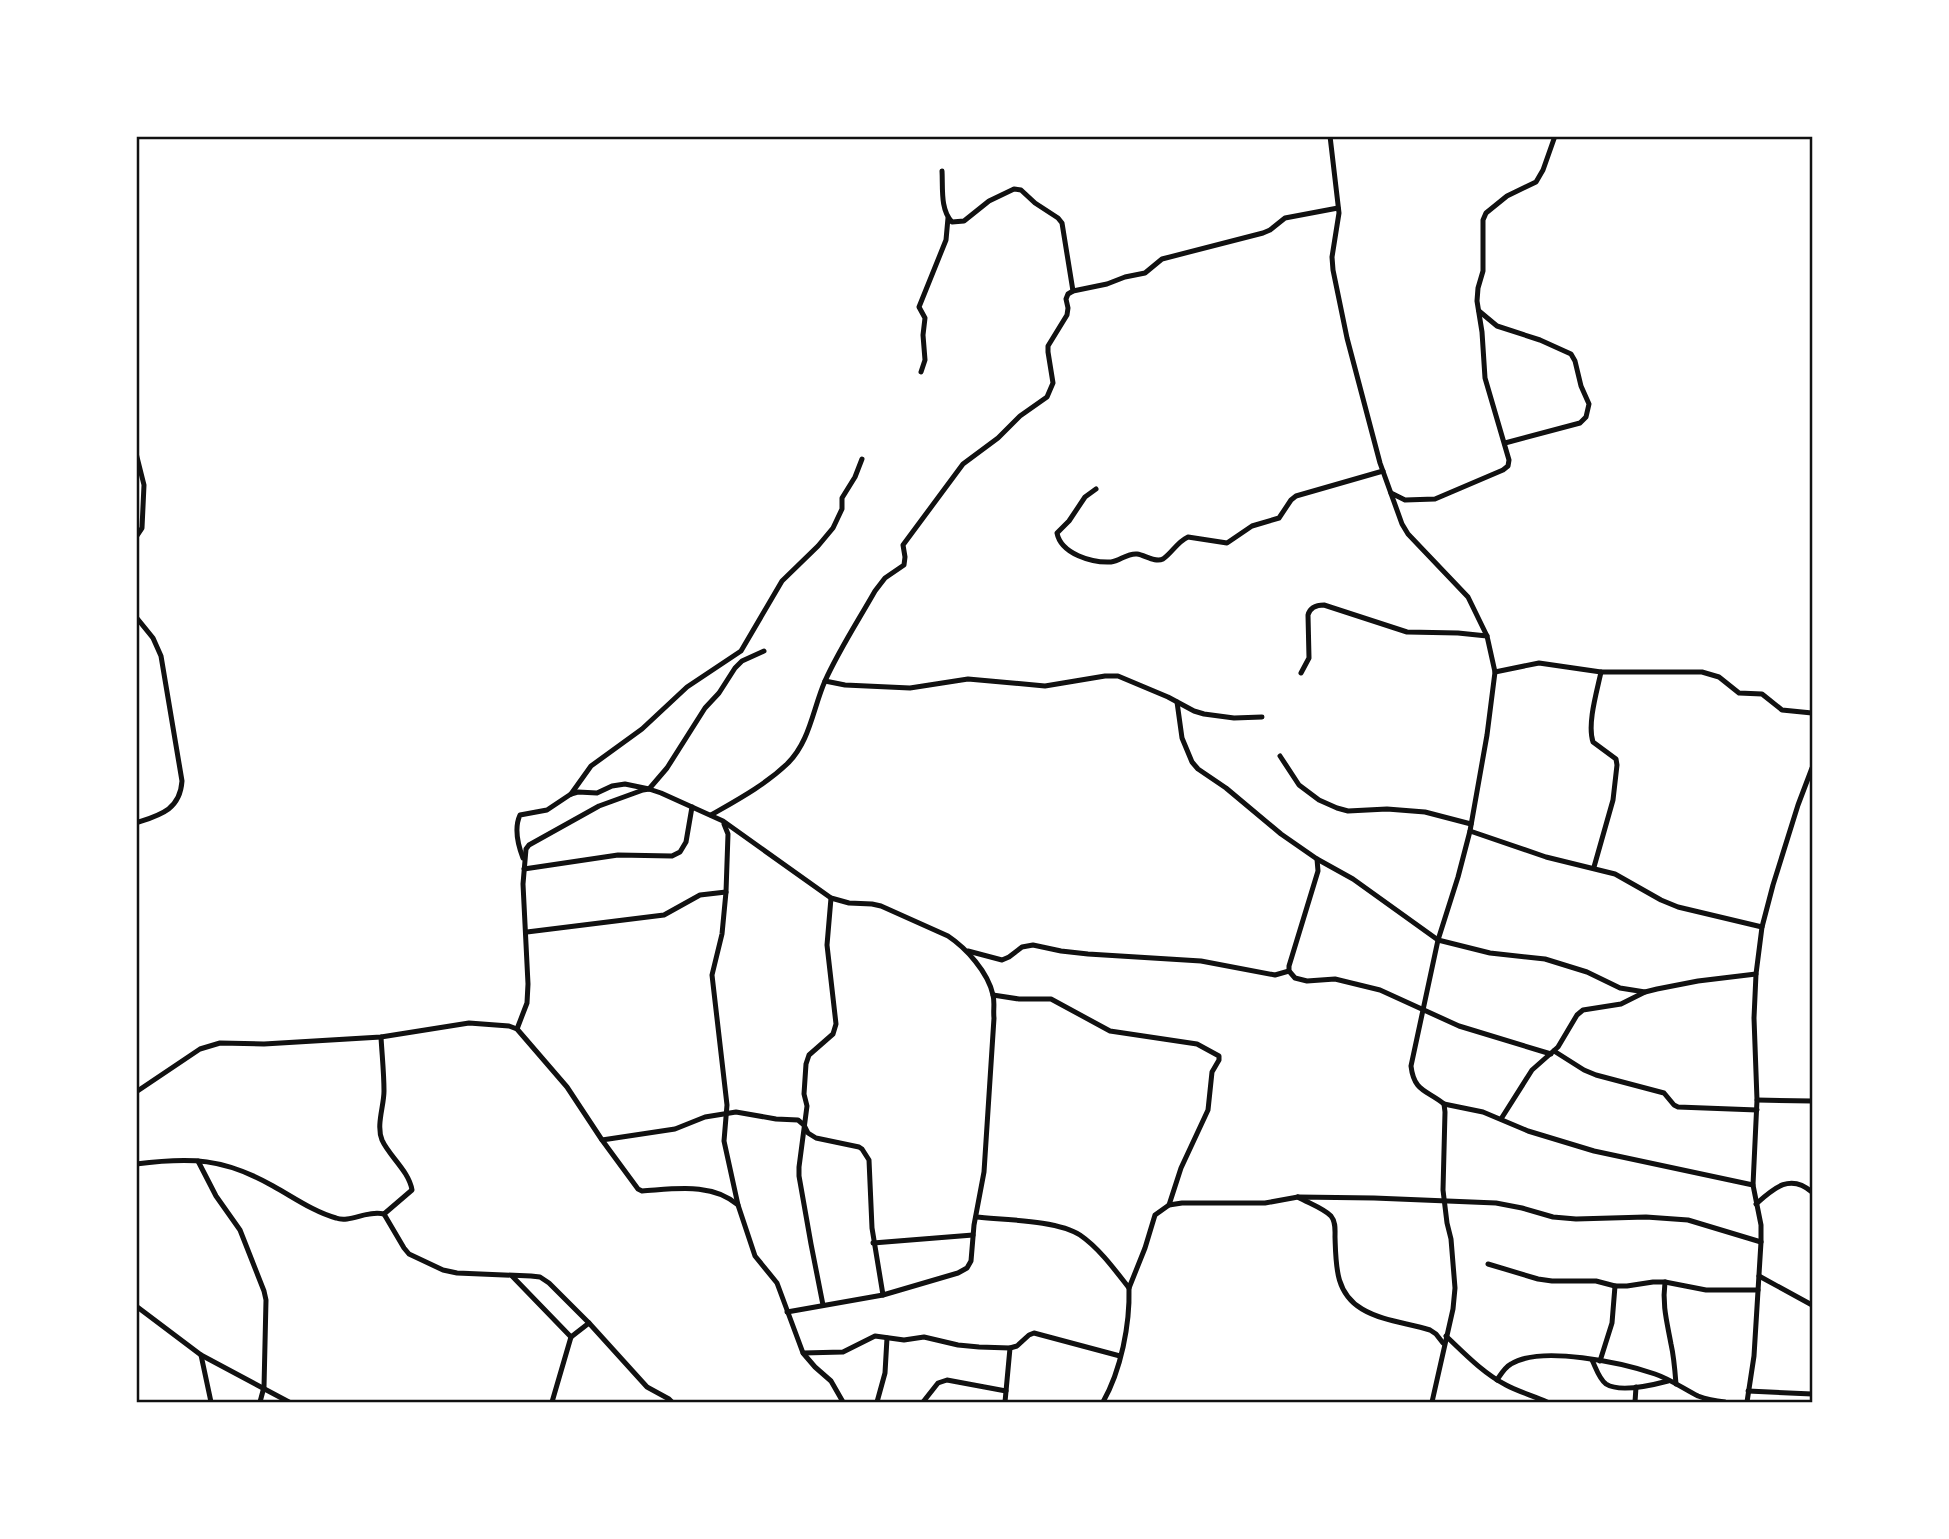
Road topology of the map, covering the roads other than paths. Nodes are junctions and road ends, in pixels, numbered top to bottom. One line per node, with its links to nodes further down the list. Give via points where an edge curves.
1 (1330, 136): 4 (street)
2 (1555, 136): 7 (street, via 1536,182 1507,196 1484,217)
3 (942, 171): 5 (street)
4 (1338, 208): 6 (street, via 1285,218 1263,233 1162,260 1145,273); 12 (street, via 1333,270)
5 (948, 218): 6 (street, via 964,222 989,201 1014,188 1021,190 1061,220); 8 (street, via 946,240 919,307 925,318 925,360)
6 (1073, 291): 22 (street, via 1066,296 1067,315 1048,345 1053,383 1047,397 963,464 903,545 904,565 875,591)
7 (1479, 311): 9 (street, via 1485,377); 9 (street, via 1497,326 1568,352 1589,404 1587,417 1580,422)
8 (920, 372)
9 (1505, 443): 14 (street, via 1509,460 1503,470 1435,499 1405,500)
10 (136, 453): 15 (street, via 144,485 142,528)
11 (862, 459): 29 (street, via 842,498 834,527 782,581 741,651 688,687 642,729 591,766)
12 (1383, 471): 13 (street, via 1296,496 1279,518 1252,526 1227,543 1188,537 1157,560 1134,554 1109,562 1078,556 1058,539 1057,533); 14 (street)
13 (1096, 489)
14 (1391, 493): 17 (street, via 1408,534 1468,597)
15 (136, 537)
16 (136, 617): 33 (street, via 161,656 182,781 168,811)
17 (1487, 636): 20 (street); 21 (street, via 1407,632 1316,606 1308,615 1309,658)
18 (764, 651): 28 (street, via 735,668)
19 (1601, 671): 20 (street, via 1539,663); 24 (street, via 1709,673 1739,693 1762,694 1782,710); 38 (street, via 1590,733 1593,743 1617,765 1613,800)
20 (1495, 672): 34 (street)
21 (1301, 673)
22 (825, 681): 23 (street, via 910,688 968,679 1045,686 1118,676); 31 (street, via 808,728 788,764)
23 (1177, 702): 25 (street, via 1204,714); 37 (street, via 1182,738 1195,766)
24 (1812, 713)
25 (1262, 717)
26 (1280, 756): 34 (street, via 1299,785 1337,808 1425,812)
27 (1812, 768): 42 (street)
28 (649, 789): 29 (street, via 622,784 599,793); 30 (street); 36 (street, via 590,810 529,845)
29 (571, 794): 36 (street, via 547,810 518,818 518,843)
30 (692, 807): 31 (street); 39 (street, via 686,842 672,856 618,855)
31 (711, 815): 32 (street)
32 (723, 821): 40 (street, via 728,834); 41 (street)
33 (136, 823)
34 (1471, 824): 35 (street)
35 (1470, 831): 38 (street, via 1546,857); 44 (street)
36 (524, 859): 39 (street)
37 (1317, 859): 44 (street); 46 (street, via 1318,871)
38 (1594, 867): 42 (street, via 1622,876 1678,907)
39 (524, 869): 43 (street)
40 (726, 892): 43 (street, via 700,895 664,915); 59 (street, via 712,975)
41 (831, 898): 45 (street, via 881,906 948,936); 61 (street, via 827,945 836,1024 833,1034 809,1055 806,1064)
42 (1762, 927): 47 (street)
43 (527, 932): 51 (street, via 528,996)
44 (1438, 940): 48 (street, via 1490,953 1545,959 1620,988); 50 (street)
45 (968, 951): 46 (street, via 1002,960 1033,945 1071,953 1201,961 1275,975); 49 (street)
46 (1289, 971): 50 (street, via 1300,980 1335,979 1380,990)
47 (1756, 974): 48 (street); 55 (street)
48 (1645, 992): 53 (street, via 1621,1004 1583,1010)
49 (993, 995): 71 (street, via 1051,999 1110,1031 1197,1045 1219,1056 1212,1072 1208,1110); 73 (street, via 984,1172)
50 (1423, 1009): 53 (street, via 1459,1026); 57 (street, via 1412,1079)
51 (517, 1029): 52 (street, via 469,1023); 62 (street, via 567,1087)
52 (381, 1037): 54 (street, via 206,1046); 72 (street, via 384,1092 380,1135 412,1190)
53 (1553, 1053): 58 (street, via 1596,1075 1664,1093 1678,1107); 60 (street, via 1532,1070)
54 (136, 1092)
55 (1757, 1100): 56 (street); 58 (street)
56 (1812, 1101)
57 (1444, 1104): 60 (street); 68 (street)
58 (1757, 1110): 65 (street)
59 (726, 1112): 61 (street, via 793,1119); 62 (street, via 675,1129); 70 (street, via 724,1141)
60 (1502, 1119): 65 (street, via 1594,1151)
61 (804, 1125): 76 (street, via 816,1138 859,1147 867,1156); 87 (street, via 799,1176)
62 (602, 1140): 70 (street, via 642,1191 709,1190)
63 (198, 1161): 64 (street); 72 (street, via 237,1169 337,1219); 103 (street, via 240,1230 264,1291)
64 (136, 1164)
65 (1752, 1185): 69 (street)
66 (1812, 1192): 69 (street, via 1790,1183 1773,1189)
67 (1298, 1197): 68 (street); 71 (street, via 1265,1203); 93 (street, via 1333,1219 1337,1273 1350,1299 1373,1314 1430,1330)
68 (1444, 1201): 75 (street, via 1496,1203 1576,1219 1688,1220); 90 (street, via 1455,1288)
69 (1756, 1204): 75 (street)
70 (738, 1205): 88 (street, via 755,1256 777,1283)
71 (1169, 1205): 82 (street, via 1155,1215)
72 (384, 1214): 78 (street, via 404,1248 416,1257 451,1273)
73 (976, 1217): 74 (street); 82 (street, via 1072,1231 1091,1245)
74 (973, 1235): 76 (street); 84 (street, via 967,1268)
75 (1761, 1242): 79 (street)
76 (873, 1243): 84 (street)
77 (1488, 1264): 81 (street, via 1538,1279)
78 (512, 1276): 89 (street, via 540,1277); 91 (street)
79 (1759, 1276): 83 (street); 85 (street)
80 (1665, 1282): 81 (street); 83 (street, via 1706,1290); 102 (street, via 1665,1316)
81 (1615, 1286): 99 (street, via 1612,1323)
82 (1129, 1288): 97 (street)
83 (1758, 1290): 106 (street)
84 (883, 1294): 87 (street)
85 (1812, 1305)
86 (136, 1306): 96 (street)
87 (823, 1306): 88 (street)
88 (788, 1312): 95 (street)
89 (589, 1324): 91 (street); 112 (street, via 647,1387)
90 (1446, 1336): 93 (street); 100 (street)
91 (571, 1337): 111 (street)
92 (887, 1338): 94 (street, via 931,1338 958,1345); 95 (street, via 870,1337 843,1352); 114 (street)
93 (1444, 1343): 118 (street)
94 (1010, 1348): 97 (street, via 1034,1333); 105 (street)
95 (803, 1353): 113 (street, via 831,1381)
96 (201, 1355): 103 (street); 108 (street)
97 (1120, 1356): 117 (street)
98 (1592, 1360): 99 (street); 100 (street, via 1551,1355 1520,1360); 104 (street, via 1608,1385)
99 (1600, 1361): 101 (street)
100 (1497, 1380): 119 (street)
101 (1669, 1381): 102 (street); 104 (street)
102 (1676, 1384): 121 (street)
103 (264, 1387): 109 (street); 110 (street)
104 (1636, 1387): 120 (street)
105 (1006, 1391): 115 (street, via 947,1380 938,1383); 116 (street)
106 (1748, 1391): 107 (street); 122 (street)
107 (1812, 1394)
108 (211, 1402)
109 (260, 1402)
110 (289, 1402)
111 (552, 1402)
112 (672, 1402)
113 (843, 1402)
114 (877, 1402)
115 (923, 1402)
116 (1005, 1402)
117 (1103, 1402)
118 (1432, 1402)
119 (1547, 1402)
120 (1635, 1402)
121 (1724, 1402)
122 (1747, 1402)

